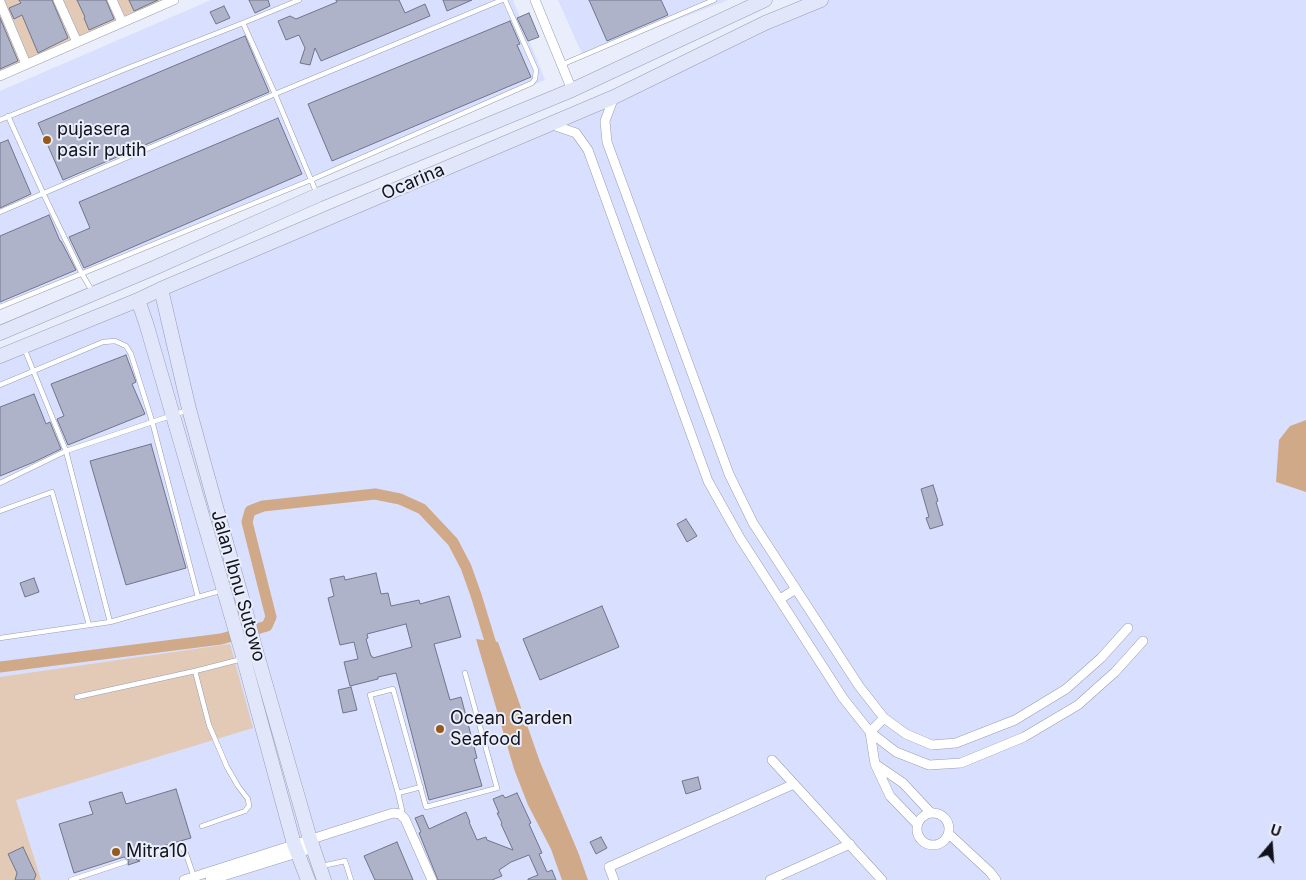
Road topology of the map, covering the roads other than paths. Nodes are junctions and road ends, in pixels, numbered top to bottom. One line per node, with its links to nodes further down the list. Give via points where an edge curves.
1 (58, 0): 14 (street)
2 (112, 0): 11 (street)
3 (299, 0): 12 (lane)
4 (504, 0): 19 (lane); 24 (lane, via 536,70 532,83)
5 (534, 0): 16 (street)
6 (714, 0): 16 (lane)
7 (822, 0): 13 (main road, Ocarina)
8 (169, 1): 11 (street)
9 (0, 2): 15 (street)
10 (761, 2): 13 (main road); 18 (main road, Ocarina)
11 (122, 22): 14 (street)
12 (243, 23): 19 (lane); 21 (lane)
13 (766, 23): 20 (main road, Ocarina)
14 (77, 42): 15 (street)
15 (26, 64): 17 (street)
16 (561, 66): 18 (street)
17 (0, 76)
18 (572, 90): 26 (main road, Ocarina)
19 (275, 94): 24 (lane); 25 (lane)
20 (614, 97): 23 (main road, Ocarina); 44 (street, via 606,121 607,142 620,179 730,474 753,523)
21 (8, 116): 22 (lane); 25 (lane)
22 (0, 120)
23 (550, 124): 29 (main road, Ocarina); 47 (street, via 576,133 588,150 708,481)
24 (310, 180): 26 (lane); 28 (lane)
25 (43, 193): 27 (lane); 28 (lane)
26 (318, 195): 30 (main road, Ocarina)
27 (0, 212)
28 (82, 274): 30 (lane); 32 (lane)
29 (161, 289): 31 (main road, Ocarina); 38 (main road, Jalan Ibnu Sutowo)
30 (93, 293): 33 (main road, Ocarina)
31 (138, 300): 34 (main road, Ocarina); 39 (main road, Jalan Ibnu Sutowo)
32 (0, 308)
33 (0, 333)
34 (23, 346): 35 (main road, Ocarina); 36 (lane)
35 (0, 356)
36 (33, 371): 37 (lane); 40 (lane, via 104,342 115,341 126,346 131,354); 41 (lane)
37 (0, 385)
38 (189, 409): 39 (lane); 53 (main road, Jalan Ibnu Sutowo, via 246,612)
39 (173, 415): 40 (lane); 45 (main road, Jalan Ibnu Sutowo)
40 (152, 421): 41 (lane); 46 (lane)
41 (66, 452): 42 (lane); 48 (lane)
42 (0, 483)
43 (0, 511): 49 (lane, via 52,492)
44 (796, 589): 47 (street); 57 (street, via 859,686)
45 (224, 590): 46 (lane); 53 (main road, Jalan Ibnu Sutowo)
46 (198, 597): 48 (lane)
47 (780, 599): 58 (street, via 843,698)
48 (110, 622): 49 (lane)
49 (89, 625): 51 (lane)
50 (1128, 628): 57 (street, via 1066,689 1015,720 956,743 932,744 906,734)
51 (0, 638)
52 (1143, 641): 58 (street, via 1078,705 1024,738 961,763 929,765 896,752)
53 (246, 651): 54 (lane); 69 (main road, Jalan Ibnu Sutowo); 71 (main road, Jalan Ibnu Sutowo)
54 (195, 671): 56 (lane); 67 (lane, via 209,725 249,806 245,811)
55 (465, 673): 62 (lane, via 497,788 426,807)
56 (77, 697)
57 (884, 718): 58 (street)
58 (870, 732): 60 (street)
59 (772, 760): 61 (street)
60 (875, 764): 64 (street, via 903,783); 66 (street, via 890,796)
61 (794, 784): 70 (street); 82 (street, via 610,867)
62 (421, 787): 63 (lane); 63 (lane, via 394,689 370,695)
63 (398, 793): 65 (lane)
64 (930, 812): 66 (street); 68 (street, via 944,816 949,822)
65 (400, 814): 69 (street, via 393,813); 81 (street)
66 (917, 824): 68 (street, via 919,837 929,844 941,844)
67 (202, 826)
68 (949, 834): 85 (street)
69 (312, 843): 71 (street); 74 (main road, Jalan Ibnu Sutowo)
70 (850, 844): 83 (street); 84 (street)
71 (295, 849): 75 (street); 78 (street); 79 (main road, Jalan Ibnu Sutowo)
72 (139, 857): 75 (lane, via 179,845)
73 (125, 862): 76 (lane)
74 (321, 873): 80 (lane, via 345,861)
75 (194, 877): 77 (street)
76 (71, 880)
77 (184, 880)
78 (210, 880)
79 (308, 880)
80 (351, 880)
81 (432, 880)
82 (614, 880)
83 (770, 880)
84 (882, 880)
85 (996, 880)

